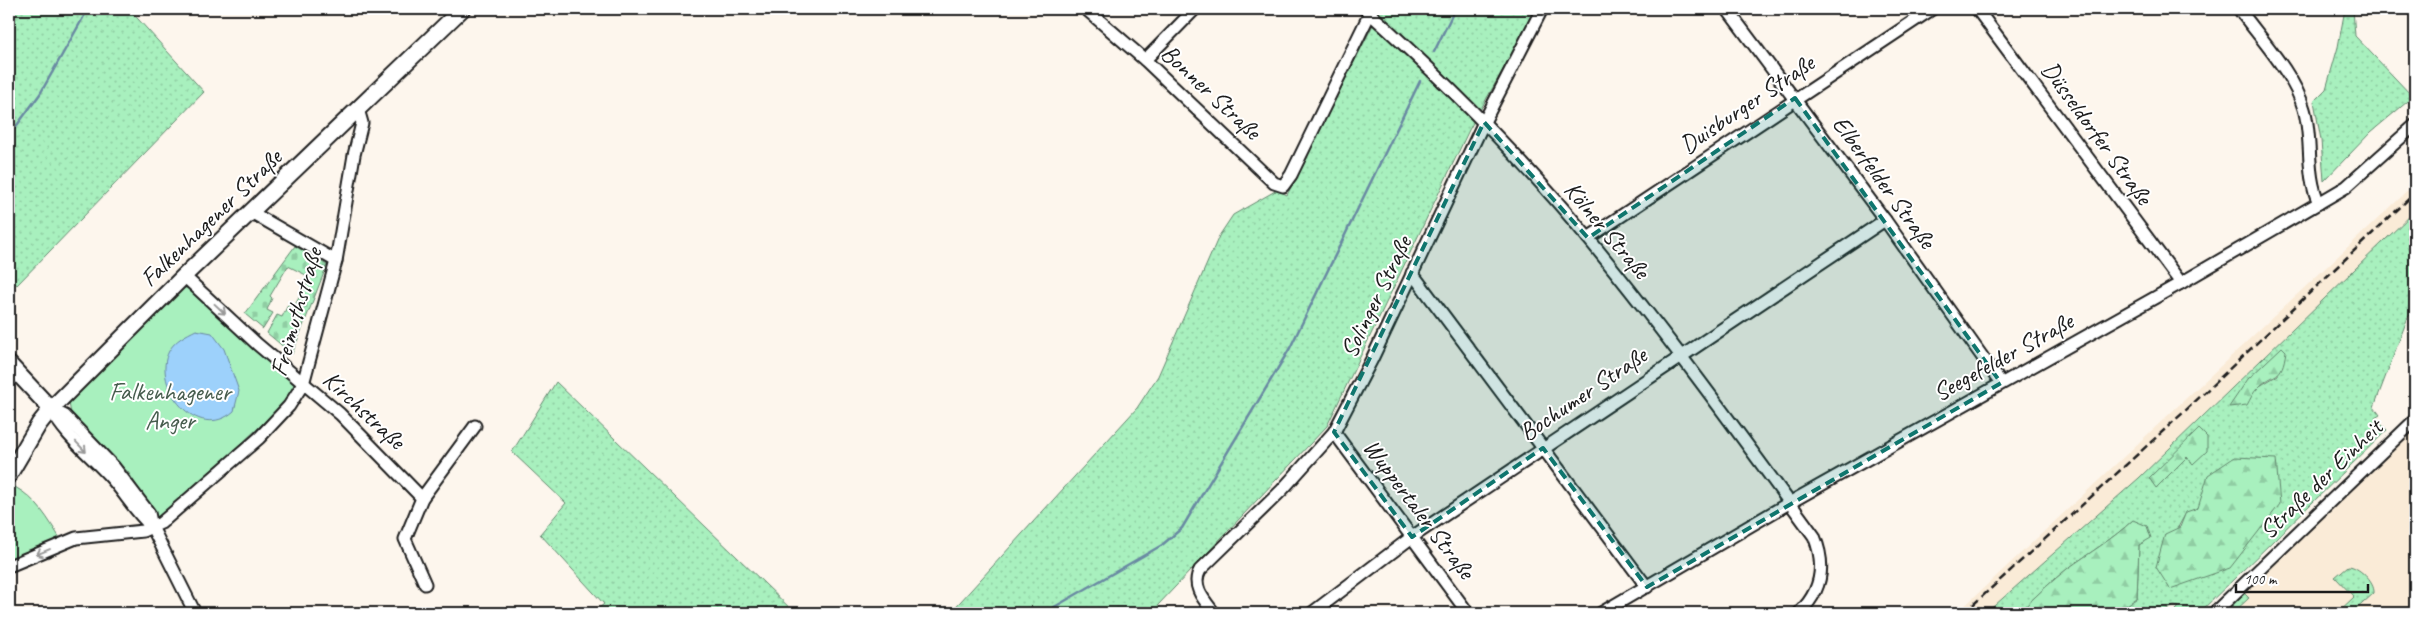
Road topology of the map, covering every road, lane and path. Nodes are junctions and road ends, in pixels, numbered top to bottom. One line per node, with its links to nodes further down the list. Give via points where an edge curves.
1 (462, 9): 12 (main road, Falkenhagener Straße, via 430,36)
2 (1086, 9): 10 (street, Bonner Straße)
3 (1195, 9): 10 (street)
4 (1542, 9): 13 (street, Solinger Straße)
5 (1727, 9): 11 (street, Elberfelder Straße)
6 (1932, 9): 11 (street, Duisburger Straße)
7 (1977, 9): 22 (street, Düsseldorfer Straße)
8 (2239, 9): 15 (street, via 2293,84 2303,107 2310,141 2314,194)
9 (1369, 10): 10 (street, Bonner Straße, via 1283,186 1274,183); 13 (street, Kölner Straße)
10 (1145, 60)
11 (1795, 98): 17 (street, Elberfelder Straße); 18 (street, Duisburger Straße)
12 (358, 109): 16 (main road, Falkenhagener Straße); 19 (street, Freimuthstraße, via 362,123)
13 (1484, 122): 18 (street, Kölner Straße); 20 (street, Solinger Straße)
14 (2415, 125): 15 (street, Seegefelder Straße, via 2346,186)
15 (2319, 203): 22 (street, Seegefelder Straße)
16 (251, 212): 19 (street); 21 (main road, Falkenhagener Straße)
17 (1885, 220): 23 (street, Bochumer Straße); 25 (street, Elberfelder Straße)
18 (1588, 238): 23 (street, Kölner Straße)
19 (336, 261): 26 (street, Freimuthstraße)
20 (1412, 273): 30 (street, Solinger Straße); 31 (street)
21 (184, 276): 26 (street, Kirchstraße, one-way to 26); 27 (main road, Falkenhagener Straße)
22 (2181, 283): 25 (street, Seegefelder Straße)
23 (1680, 357): 31 (street, Bochumer Straße); 34 (street, Kölner Straße)
24 (9, 364): 27 (main road)
25 (2001, 383): 34 (street, Seegefelder Straße)
26 (303, 384): 33 (street, Kirchstraße, via 340,414); 35 (street, Freimuthstraße, via 289,406 259,438 194,496)
27 (51, 409): 32 (main road, Falkenhagener Straße); 35 (street, via 65,416 114,467 149,513)
28 (2415, 420): 46 (street, Straße der Einheit)
29 (475, 426): 33 (street)
30 (1334, 432): 36 (street, Wuppertaler Straße); 41 (street, Solinger Straße, via 1282,490 1200,570 1196,577 1197,588)
31 (1543, 448): 36 (street, Bochumer Straße); 39 (street)
32 (9, 475)
33 (422, 498): 38 (street, via 405,539)
34 (1789, 503): 39 (street, Seegefelder Straße); 45 (street, Kölner Straße, via 1814,536 1822,565 1814,595)
35 (152, 527): 37 (street, Freimuthstraße, one-way to 37, via 143,531 76,538); 40 (street)
36 (1412, 538): 42 (street, Bochumer Straße); 43 (street, Wuppertaler Straße)
37 (9, 566)
38 (425, 584)
39 (1647, 587): 44 (street, Seegefelder Straße)
40 (195, 613)
41 (1214, 613)
42 (1312, 613)
43 (1468, 613)
44 (1601, 613)
45 (1799, 613)
46 (2214, 613)

